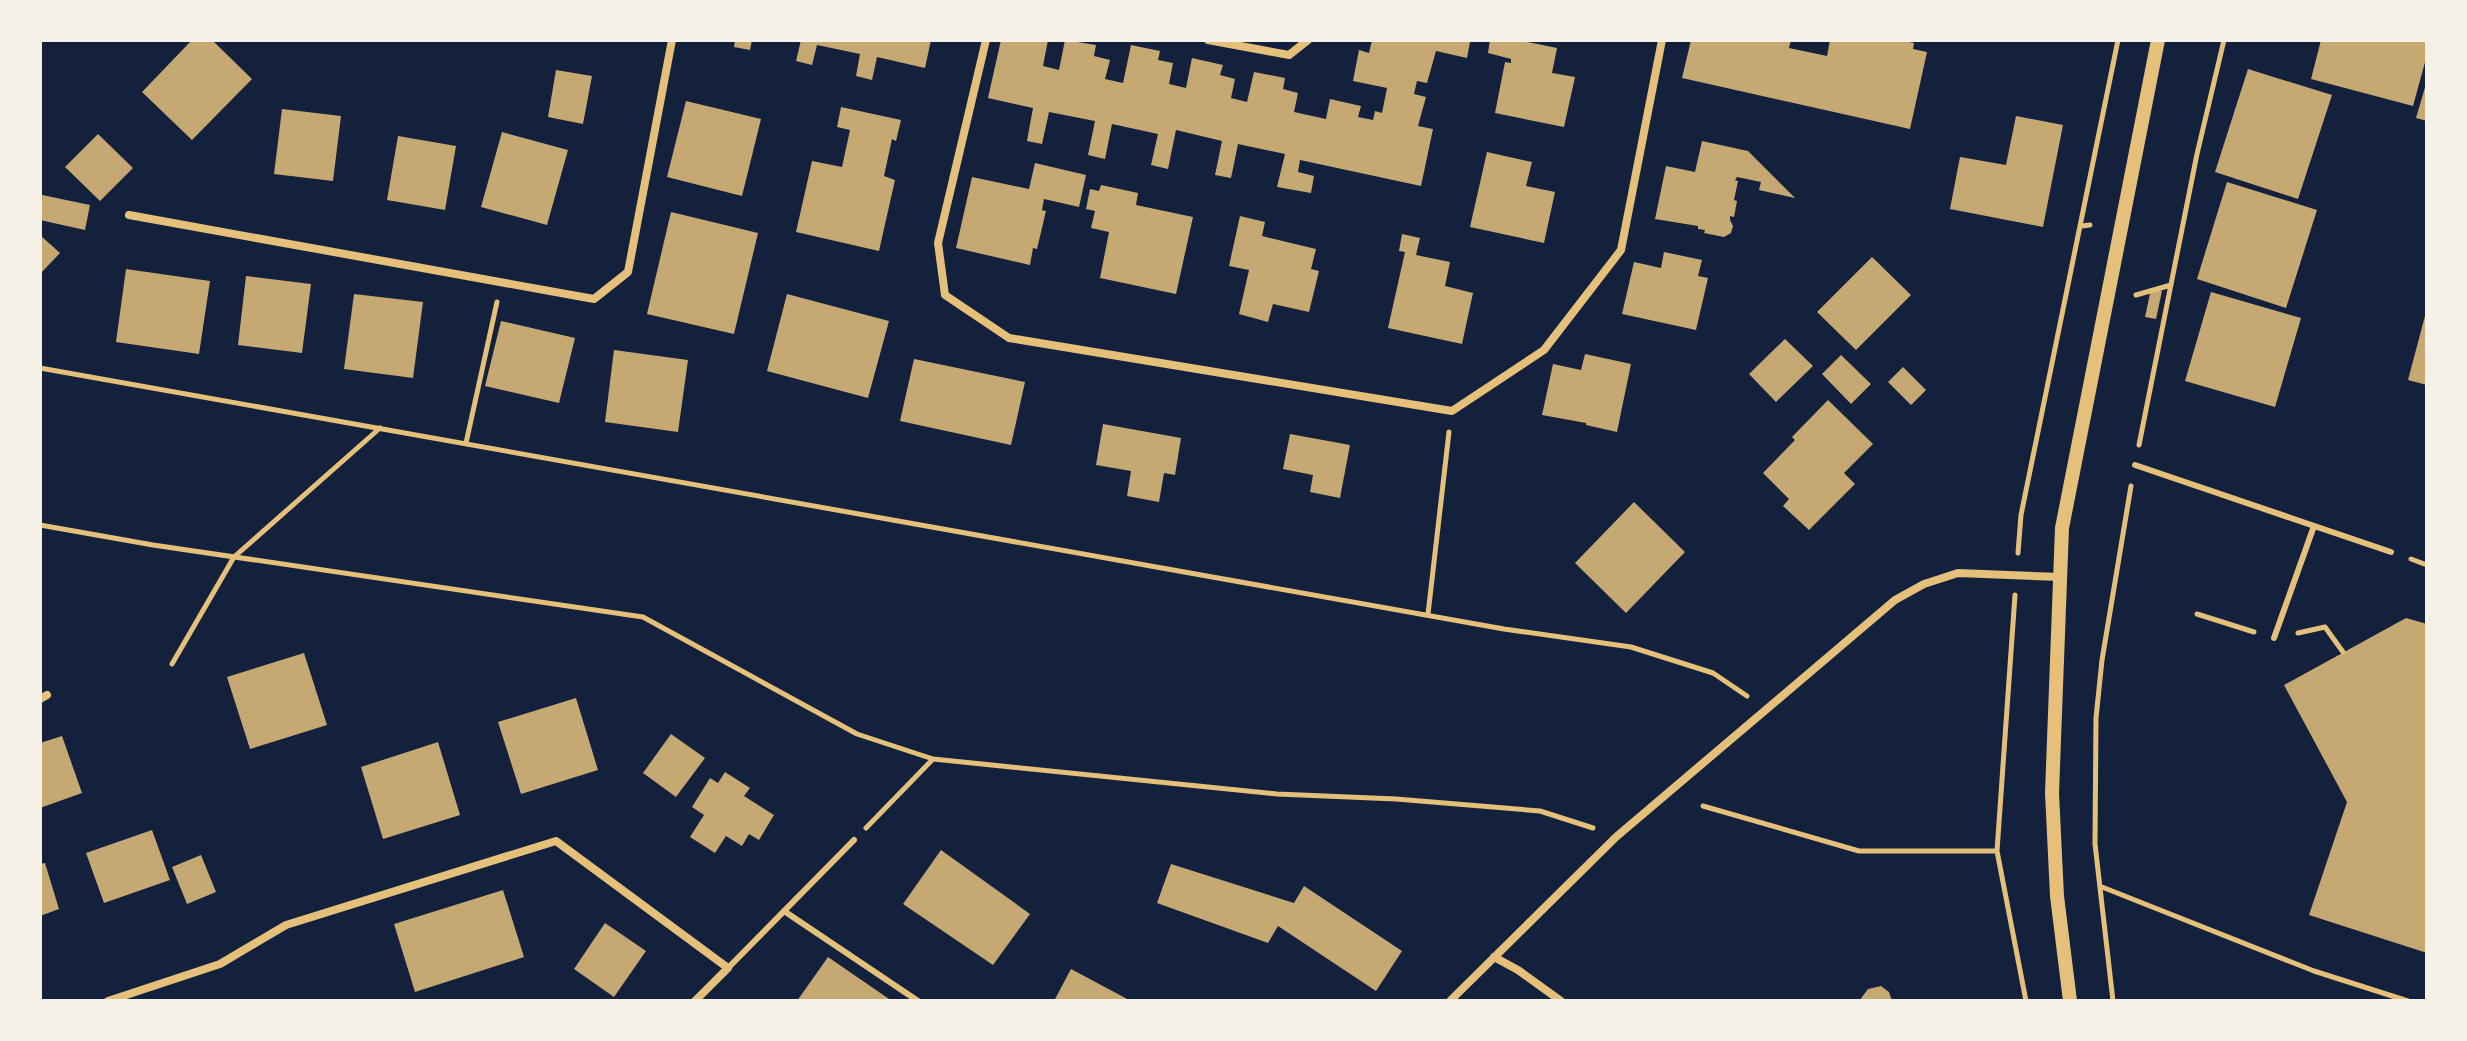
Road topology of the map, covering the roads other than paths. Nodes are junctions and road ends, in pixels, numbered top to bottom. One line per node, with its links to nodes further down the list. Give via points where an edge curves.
1 (672, 40): 7 (street, via 628,272 594,299)
2 (986, 40): 5 (street, via 938,243 945,295 1009,338 1452,411 1544,350 1621,250)
3 (1208, 40): 4 (street, via 1289,55)
4 (1308, 40)
5 (1662, 40)
6 (2158, 40): 11 (street, via 2075,451)
7 (129, 215)
8 (2135, 465): 9 (lane)
9 (2314, 526): 10 (lane); 12 (lane)
10 (2391, 552)
11 (2060, 577): 15 (street, via 1958,573 1895,600 1616,837); 22 (street, via 2052,793)
12 (2274, 638)
13 (854, 840): 14 (lane)
14 (784, 911): 16 (lane); 19 (lane)
15 (1494, 957): 20 (street); 21 (street)
16 (728, 968): 17 (street, via 556,841 286,925 220,964); 18 (street)
17 (108, 1001)
18 (695, 1001)
19 (918, 1001)
20 (1450, 1001)
21 (1561, 1001)
22 (2070, 1001)

